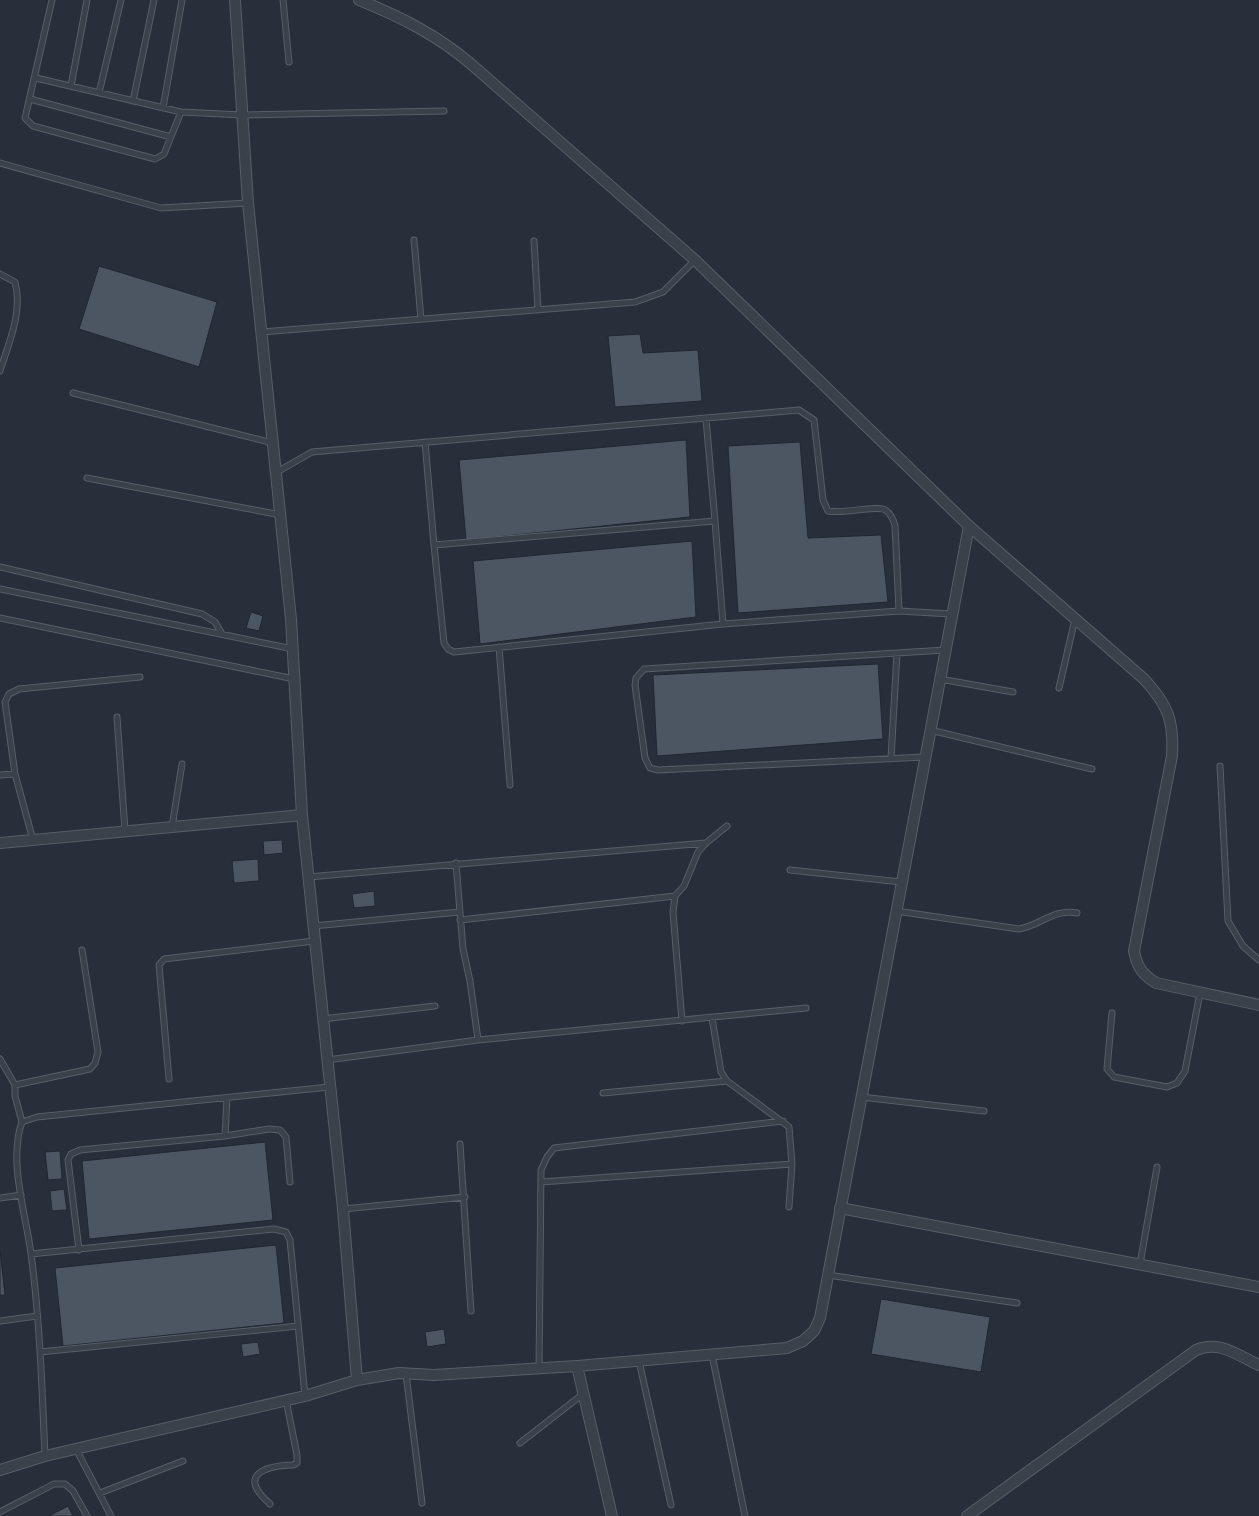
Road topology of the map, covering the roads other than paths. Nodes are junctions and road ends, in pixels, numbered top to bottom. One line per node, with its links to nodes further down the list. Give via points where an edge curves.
1 (52, 0): 10 (lane)
2 (87, 0): 11 (lane)
3 (121, 0): 12 (lane)
4 (154, 0): 14 (lane)
5 (182, 0): 15 (lane)
6 (235, 0): 18 (street)
7 (283, 0): 9 (lane)
8 (359, 0): 24 (street, via 396,15 447,43)
9 (289, 62)
10 (36, 78): 11 (lane); 13 (lane)
11 (71, 86): 12 (lane)
12 (99, 93): 14 (lane)
13 (30, 99): 19 (lane); 19 (lane, via 26,118 33,126 155,159 164,154)
14 (133, 100): 15 (lane)
15 (163, 108): 17 (lane)
16 (444, 111): 18 (lane)
17 (181, 112): 18 (lane); 19 (lane)
18 (242, 115): 21 (street)
19 (171, 137)
20 (0, 163): 21 (lane, via 161,208)
21 (248, 204): 28 (street)
22 (414, 240): 27 (lane)
23 (534, 242): 26 (lane)
24 (695, 260): 26 (lane, via 664,292 649,298 635,302); 39 (street)
25 (0, 274): 29 (lane, via 15,282 19,296 18,313)
26 (538, 309): 27 (lane)
27 (421, 319): 28 (lane)
28 (262, 332): 34 (street)
29 (2, 356): 30 (lane)
30 (0, 371)
31 (73, 393): 34 (lane)
32 (706, 419): 33 (lane); 38 (lane); 43 (lane, via 799,410 814,420 822,500 828,511 883,509 890,514 895,525)
33 (425, 442): 35 (lane, via 312,452); 40 (lane)
34 (273, 444): 35 (street)
35 (277, 472): 37 (street)
36 (86, 478): 37 (lane)
37 (281, 515): 50 (street)
38 (715, 521): 40 (lane); 47 (lane)
39 (969, 526): 44 (street); 46 (street)
40 (434, 544): 49 (lane, via 444,643 454,652)
41 (0, 567): 48 (lane, via 202,614 214,622)
42 (0, 589): 48 (lane)
43 (899, 611): 44 (lane); 47 (lane)
44 (951, 614): 51 (street)
45 (0, 618): 54 (lane)
46 (1075, 619): 56 (lane); 88 (street, via 1144,679 1160,696 1169,713 1173,734 1172,756 1134,951 1136,964 1144,976)
47 (723, 624): 49 (lane)
48 (222, 634): 50 (lane)
49 (499, 648): 67 (lane)
50 (292, 649): 54 (street)
51 (945, 650): 52 (lane); 55 (street)
52 (897, 653): 61 (lane); 61 (lane, via 644,669 636,678 635,685 645,758 650,768)
53 (140, 677): 65 (lane, via 20,689 9,694 5,702)
54 (295, 679): 68 (street)
55 (939, 679): 57 (lane); 59 (street)
56 (1059, 688)
57 (1013, 692)
58 (117, 717): 71 (lane)
59 (930, 730): 60 (street); 64 (lane)
60 (924, 757): 61 (lane); 78 (street)
61 (891, 758)
62 (182, 764): 70 (lane)
63 (1220, 766): 87 (lane, via 1228,921 1243,946)
64 (1092, 769)
65 (15, 774): 66 (lane); 72 (lane)
66 (0, 775)
67 (510, 784)
68 (302, 815): 70 (street); 77 (street)
69 (727, 826): 74 (lane)
70 (172, 827): 71 (street)
71 (125, 831): 72 (street)
72 (33, 840): 73 (street)
73 (0, 843)
74 (706, 843): 75 (lane); 79 (lane, via 698,852 684,886)
75 (456, 863): 77 (lane); 81 (lane)
76 (790, 870): 78 (lane)
77 (308, 877): 84 (street)
78 (901, 882): 80 (street)
79 (676, 896): 83 (lane); 95 (lane, via 673,912)
80 (896, 911): 82 (lane, via 1018,929 1052,915 1070,911); 104 (street)
81 (460, 912): 83 (lane); 84 (lane)
82 (1077, 913)
83 (460, 920): 96 (lane)
84 (313, 926): 85 (street)
85 (314, 941): 94 (street); 99 (lane, via 164,959 159,966)
86 (82, 950): 101 (lane, via 98,1052 95,1063 90,1069)
87 (1259, 960)
88 (1200, 992): 89 (street); 92 (lane, via 1185,1072 1177,1083 1167,1087 1114,1077 1107,1069)
89 (1259, 1004)
90 (435, 1006): 94 (lane)
91 (806, 1008): 93 (lane)
92 (1112, 1013)
93 (712, 1018): 95 (lane); 100 (lane, via 721,1072)
94 (322, 1019): 98 (street)
95 (682, 1021): 96 (lane)
96 (478, 1040): 98 (lane)
97 (0, 1059): 101 (lane)
98 (326, 1060): 102 (street)
99 (169, 1079)
100 (727, 1080): 103 (lane); 107 (lane)
101 (15, 1085): 108 (lane)
102 (328, 1087): 105 (lane); 120 (street)
103 (603, 1093)
104 (861, 1096): 106 (lane); 119 (street)
105 (227, 1098): 108 (lane, via 38,1117); 109 (lane)
106 (984, 1111)
107 (783, 1121): 111 (lane, via 789,1127); 114 (lane, via 554,1148 541,1170)
108 (22, 1122): 115 (lane, via 16,1139)
109 (225, 1136): 113 (lane, via 280,1130 286,1137); 121 (lane, via 80,1150 71,1154 68,1160)
110 (460, 1144): 116 (lane)
111 (792, 1164): 114 (lane); 118 (lane)
112 (1157, 1167): 123 (lane)
113 (290, 1182)
114 (541, 1182): 136 (lane)
115 (21, 1195): 117 (lane); 122 (lane)
116 (465, 1197): 120 (lane); 127 (lane)
117 (0, 1198)
118 (790, 1208)
119 (840, 1208): 123 (street); 124 (street)
120 (343, 1209): 138 (street)
121 (78, 1250): 122 (lane); 130 (lane, via 274,1229 286,1232 290,1240)
122 (32, 1254): 128 (lane)
123 (1140, 1264): 125 (street)
124 (828, 1275): 126 (lane); 132 (street, via 820,1318 814,1331 803,1341 787,1348)
125 (1259, 1286)
126 (1017, 1303)
127 (472, 1311)
128 (37, 1316): 129 (lane); 131 (lane)
129 (0, 1321)
130 (298, 1326): 131 (lane); 140 (lane)
131 (40, 1352): 144 (lane)
132 (712, 1355): 133 (street); 155 (lane)
133 (639, 1361): 135 (street); 150 (lane)
134 (1259, 1365): 156 (street, via 1219,1346 1207,1345 1196,1350)
135 (577, 1366): 136 (street); 139 (street)
136 (539, 1368): 137 (street)
137 (406, 1374): 138 (street); 148 (lane)
138 (357, 1380): 140 (street)
139 (583, 1394): 142 (lane); 154 (street)
140 (305, 1396): 141 (street)
141 (286, 1399): 143 (street); 149 (lane, via 297,1463 258,1472 256,1488)
142 (520, 1443)
143 (76, 1449): 144 (street); 147 (lane)
144 (45, 1456): 146 (street)
145 (183, 1461): 147 (lane)
146 (0, 1470)
147 (100, 1493): 153 (lane)
148 (422, 1503)
149 (270, 1504)
150 (671, 1505)
151 (0, 1512): 152 (lane, via 54,1484 65,1484 73,1491)
152 (87, 1516)
153 (111, 1516)
154 (612, 1516)
155 (745, 1516)
156 (967, 1516)

